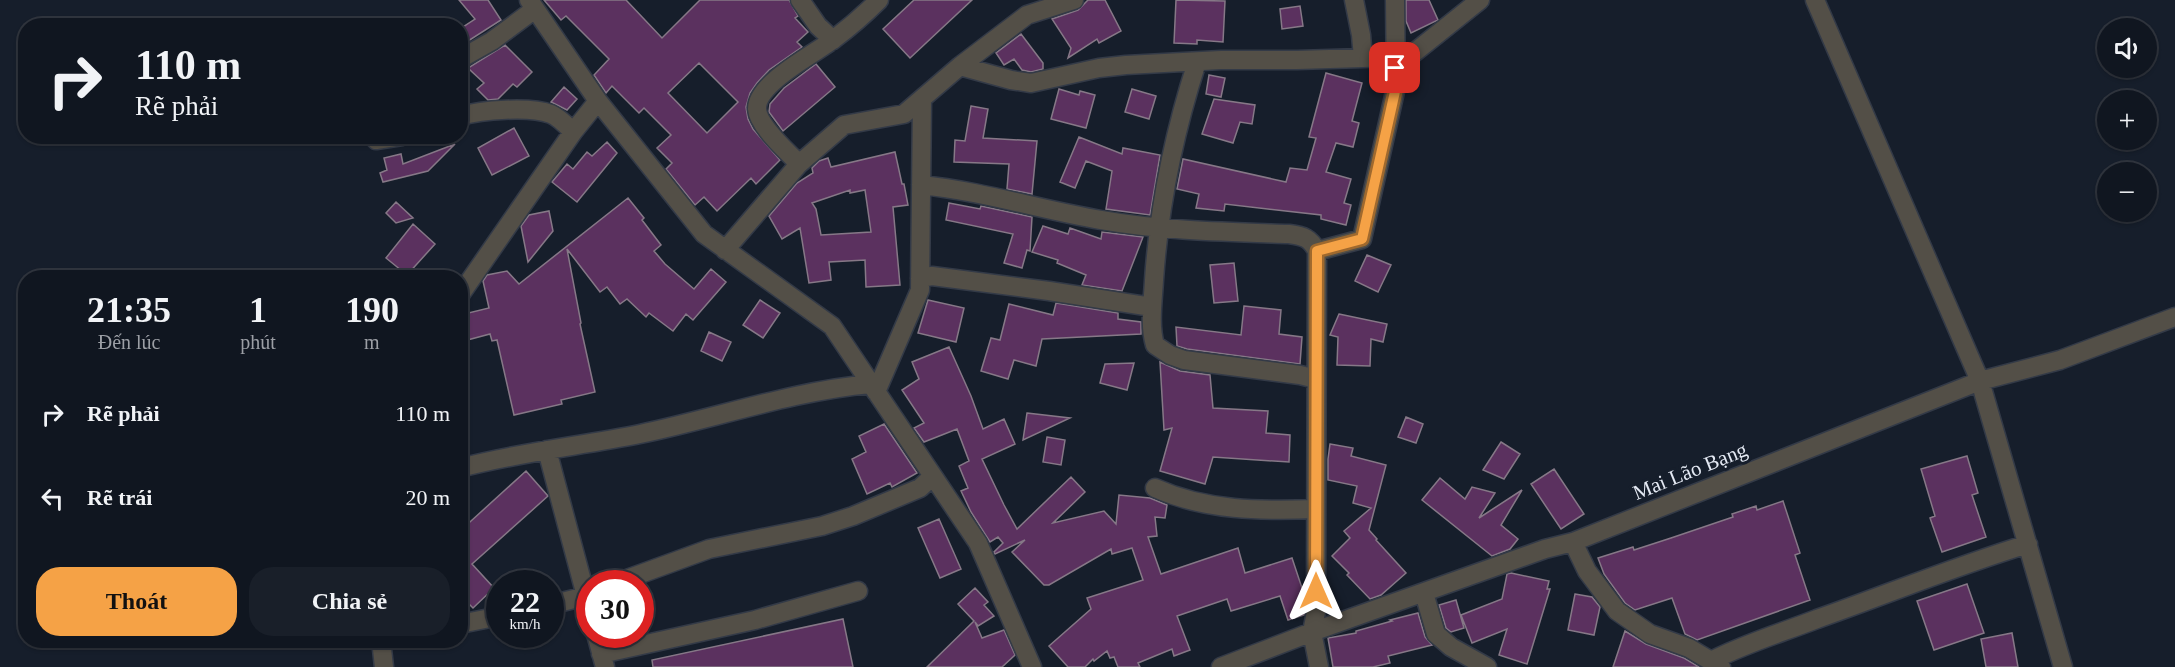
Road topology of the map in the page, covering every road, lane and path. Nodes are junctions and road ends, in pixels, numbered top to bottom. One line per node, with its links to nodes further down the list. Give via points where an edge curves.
1 (800, 0): 9 (street)
2 (879, 0): 9 (street)
3 (1074, 0): 14 (street, via 1027,15)
4 (1354, 0): 11 (street)
5 (1395, 0): 13 (street)
6 (1480, 0): 13 (street)
7 (1815, 0): 29 (street)
8 (532, 4): 10 (street); 16 (street)
9 (833, 40): 19 (street, via 783,72 759,99 757,109 762,123)
10 (468, 55)
11 (1363, 58): 12 (street); 13 (street)
12 (1197, 62): 14 (street, via 1126,64 1031,83); 21 (street, via 1169,167)
13 (1395, 62): 23 (street, via 1396,87 1362,239)
14 (960, 66): 15 (street)
15 (921, 100): 19 (street, via 904,114 844,125); 20 (street)
16 (598, 101): 18 (street); 22 (street, via 704,234)
17 (468, 115): 18 (street, via 493,110 538,112 563,121)
18 (573, 132): 25 (street)
19 (798, 164): 22 (street)
20 (921, 185): 21 (street, via 1101,220); 24 (street)
21 (1159, 227): 23 (street, via 1289,234 1306,237); 26 (street)
22 (725, 250): 30 (street, via 832,326)
23 (1317, 251): 28 (street)
24 (920, 278): 26 (street, via 932,276 1038,289); 30 (street, via 920,290)
25 (468, 283)
26 (1152, 307): 28 (street, via 1155,345 1170,355)
27 (2175, 317): 29 (street, Mai Lão Bạng, via 2060,360)
28 (1316, 379): 35 (street)
29 (1980, 381): 36 (street, Mai Lão Bạng); 37 (street)
30 (874, 388): 31 (street, via 842,387 776,399 641,433); 33 (street)
31 (547, 450): 32 (street); 38 (street)
32 (468, 466)
33 (933, 476): 39 (street, via 920,488 853,516 709,549); 49 (street, via 978,543)
34 (1155, 488): 35 (street, via 1231,508)
35 (1316, 509): 44 (street, via 1316,612)
36 (1573, 542): 41 (street, Mai Lão Bạng); 47 (street, via 1587,571 1617,611 1650,634 1689,648)
37 (2028, 544): 47 (street, via 1750,642); 53 (street)
38 (580, 570)
39 (651, 570)
40 (858, 591): 46 (street)
41 (1424, 593): 44 (street, Mai Lão Bạng); 52 (street, via 1436,634)
42 (486, 619): 43 (street)
43 (468, 622)
44 (1311, 632): 50 (street, Mai Lão Bạng); 51 (street)
45 (382, 648): 48 (street)
46 (603, 660)
47 (1716, 664)
48 (384, 667)
49 (1032, 667)
50 (1221, 667)
51 (1319, 667)
52 (1487, 667)
53 (2063, 667)

